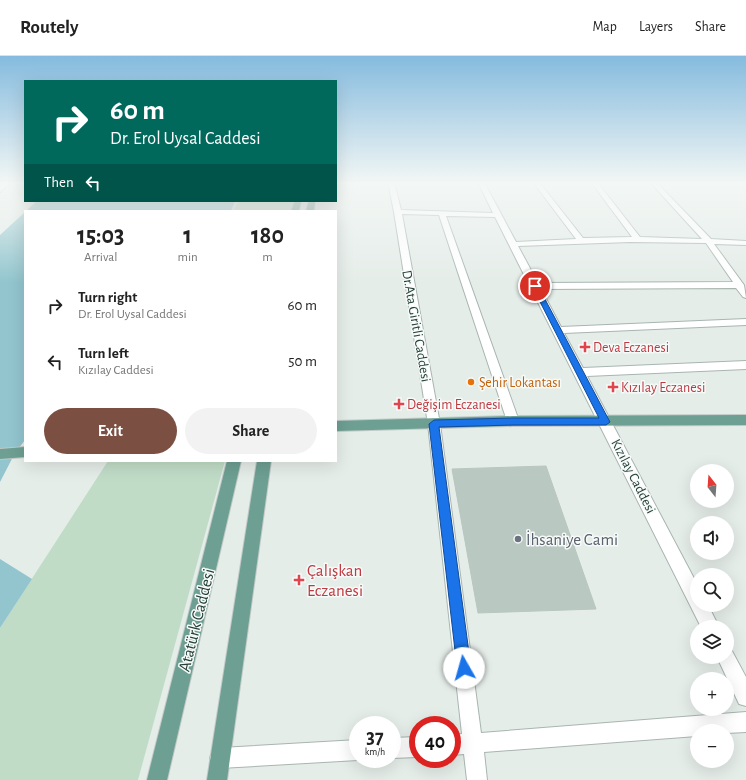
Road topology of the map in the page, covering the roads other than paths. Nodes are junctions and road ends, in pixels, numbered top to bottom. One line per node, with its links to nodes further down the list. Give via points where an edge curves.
1 (497, 215): 11 (street, Kızılay Caddesi)
2 (399, 216): 22 (street, Dr.Ata Giritli Caddesi)
3 (443, 216): 20 (street)
4 (562, 216): 7 (street)
5 (619, 216): 8 (street)
6 (685, 216): 9 (street)
7 (580, 239): 8 (street); 11 (street)
8 (637, 239): 9 (street)
9 (708, 240): 10 (street); 12 (street)
10 (746, 243)
11 (513, 244): 13 (street, Kızılay Caddesi)
12 (740, 285): 13 (street); 14 (street)
13 (535, 286): 16 (street, Kızılay Caddesi)
14 (746, 294)
15 (746, 322): 16 (street)
16 (558, 330): 18 (street, Kızılay Caddesi)
17 (746, 365): 18 (street)
18 (580, 372): 21 (street, Kızılay Caddesi)
19 (746, 420): 21 (main road)
20 (514, 422): 21 (main road); 22 (main road)
21 (606, 422): 28 (street, Kızılay Caddesi)
22 (434, 424): 23 (main road); 32 (street, Dr.Ata Giritli Caddesi)
23 (337, 426)
24 (24, 452): 25 (main road)
25 (0, 454)
26 (234, 462): 36 (main road, Atatürk Caddesi)
27 (264, 462): 35 (main road)
28 (690, 587)
29 (730, 664): 30 (street)
30 (746, 697)
31 (746, 722): 32 (street)
32 (473, 744): 33 (street); 38 (street, Dr.Ata Giritli Caddesi)
33 (461, 745)
34 (349, 751): 35 (street)
35 (220, 758): 37 (main road)
36 (157, 780)
37 (217, 780)
38 (478, 780)

